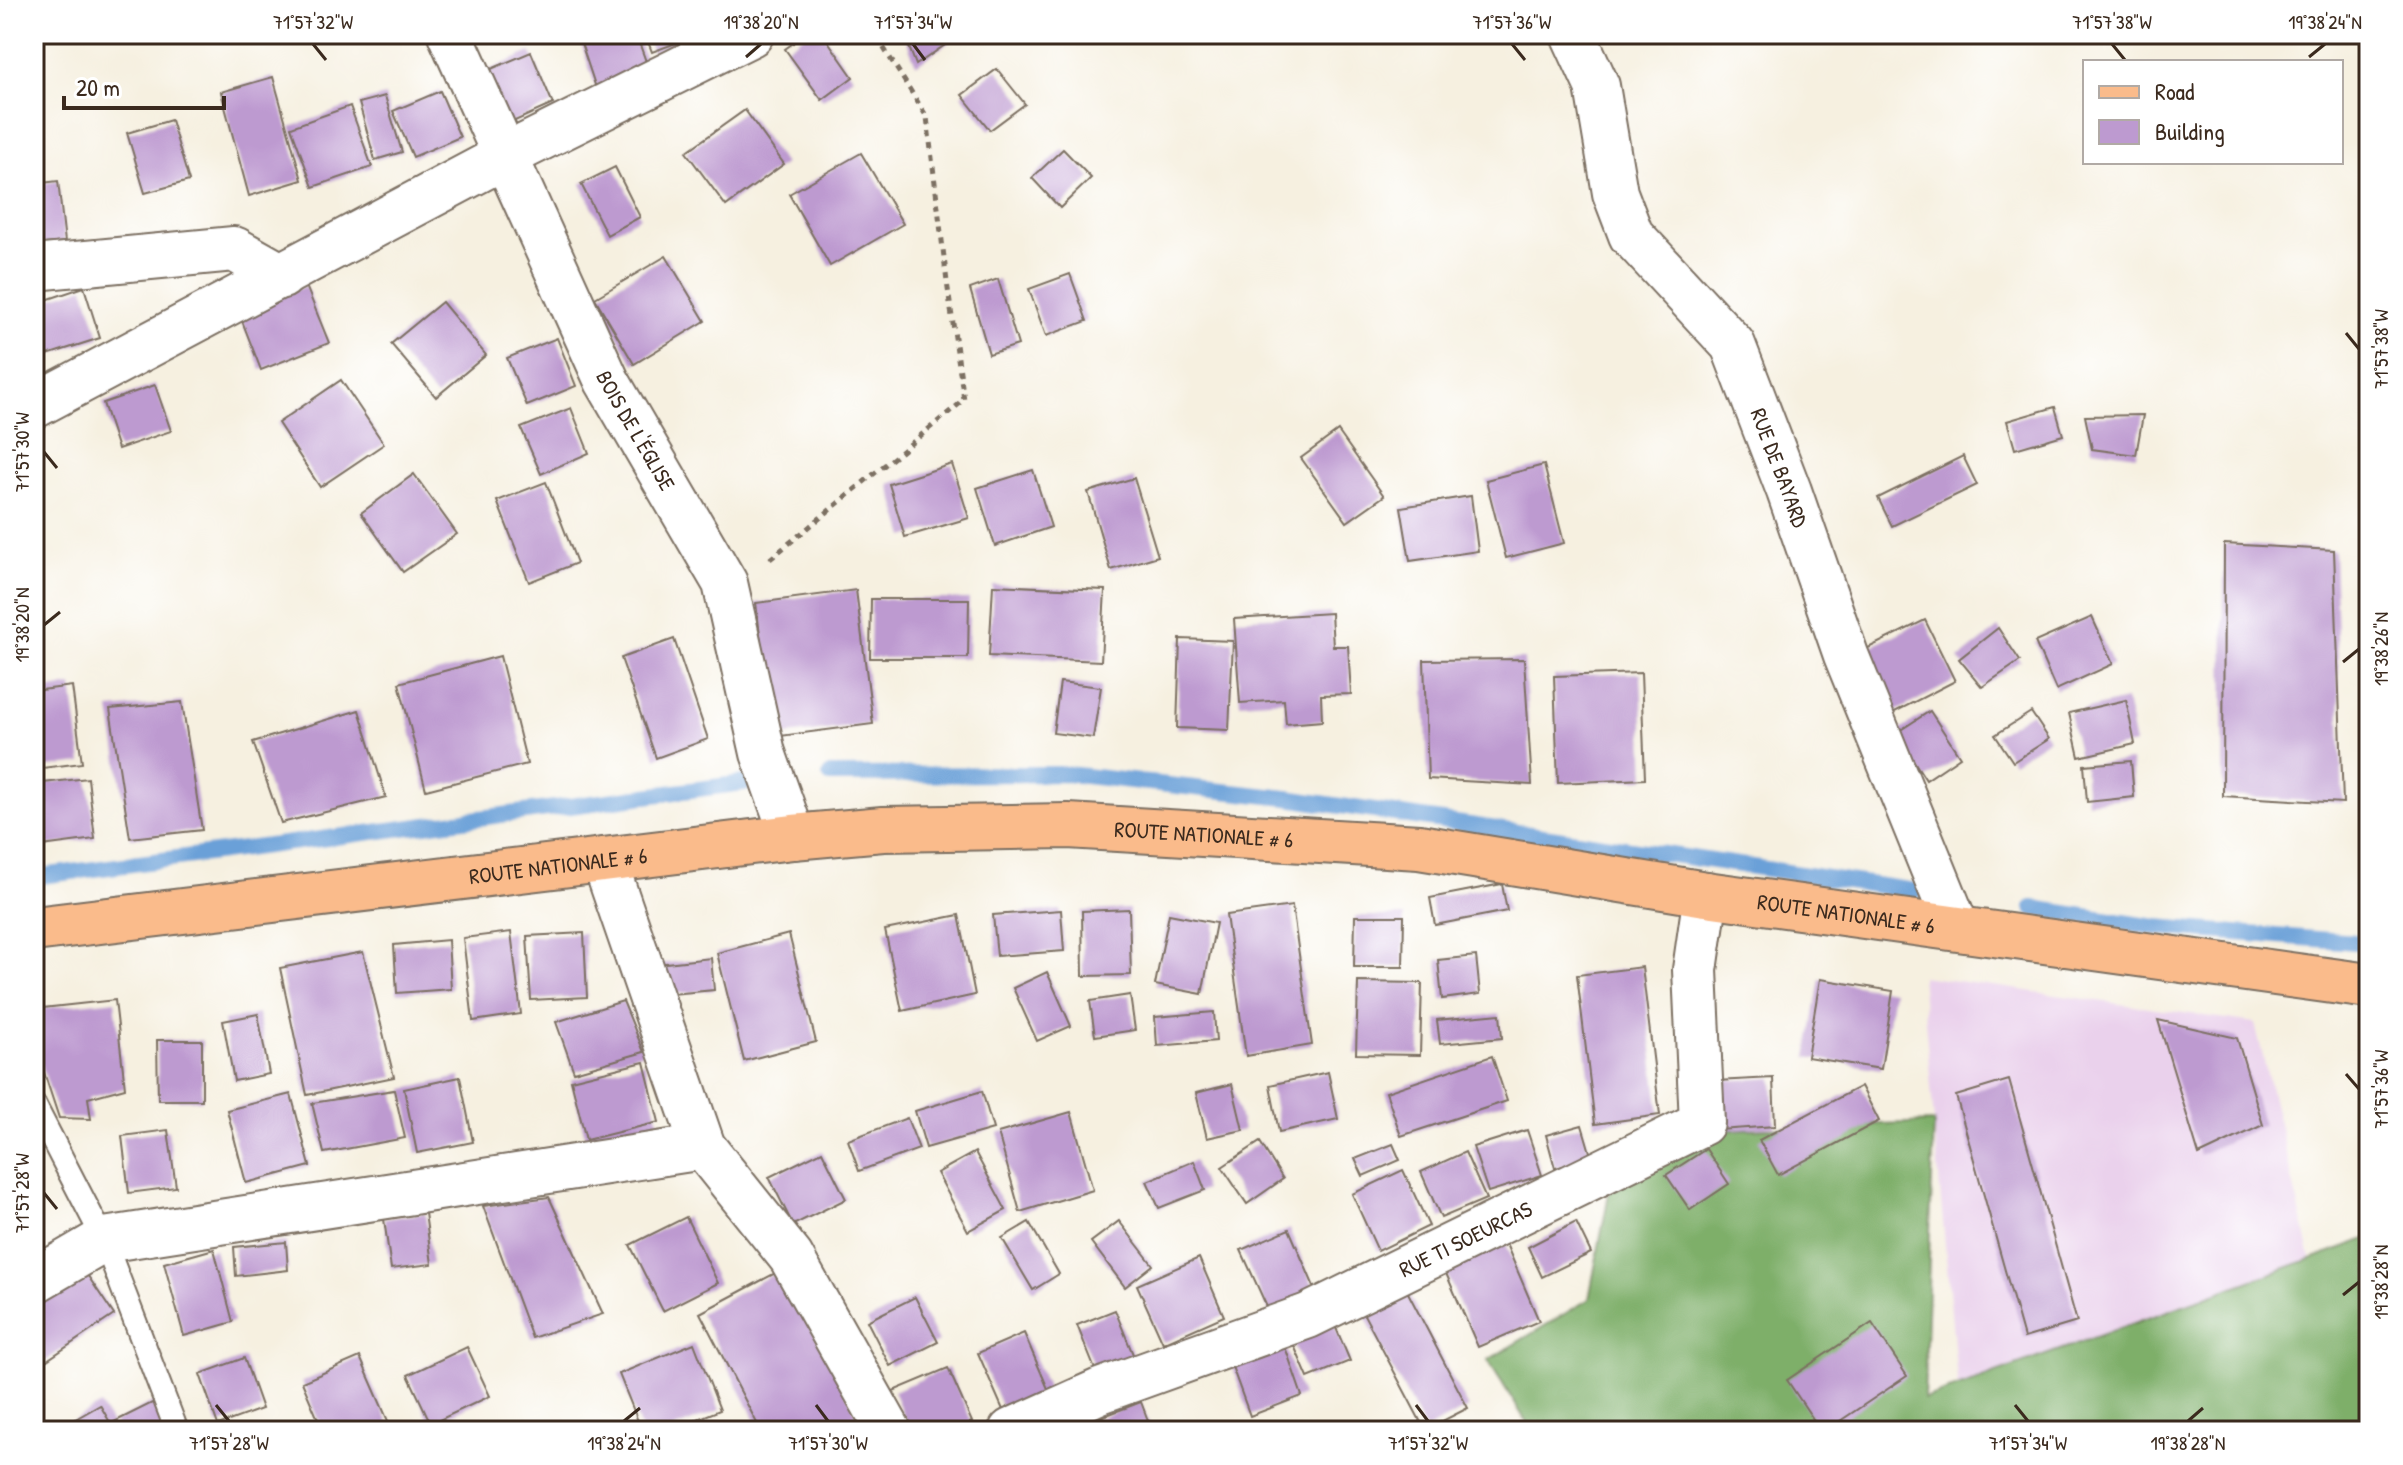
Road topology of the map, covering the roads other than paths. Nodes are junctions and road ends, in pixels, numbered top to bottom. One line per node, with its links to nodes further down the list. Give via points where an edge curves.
1 (450, 34): 4 (street, BOIS DE L'ÉGLISE)
2 (751, 34): 4 (street)
3 (1573, 34): 11 (street, RUE DE BAYARD, via 1597,86 1615,193 1631,235 1733,345 1846,655)
4 (507, 155): 6 (street); 8 (street, BOIS DE L'ÉGLISE, via 607,381 725,583 763,753)
5 (34, 268): 6 (street, via 234,249)
6 (282, 276): 7 (street)
7 (34, 406)
8 (793, 837): 9 (main road, ROUTE NATIONALE # 6); 10 (main road, ROUTE NATIONALE # 6, via 883,829 1068,826 1355,843 1419,847)
9 (604, 860): 12 (main road, ROUTE NATIONALE # 6); 15 (street)
10 (1706, 894): 11 (main road, ROUTE NATIONALE # 6); 20 (street, RUE TI SOEURCAS, via 1695,970 1702,1123 1308,1316 1100,1391)
11 (1957, 928): 13 (main road, ROUTE NATIONALE # 6)
12 (34, 929)
13 (2369, 986)
14 (34, 1104): 16 (lane)
15 (703, 1147): 16 (street); 19 (street, via 791,1257)
16 (104, 1240): 17 (street); 18 (lane)
17 (34, 1281)
18 (177, 1431)
19 (889, 1431)
20 (1011, 1431)

